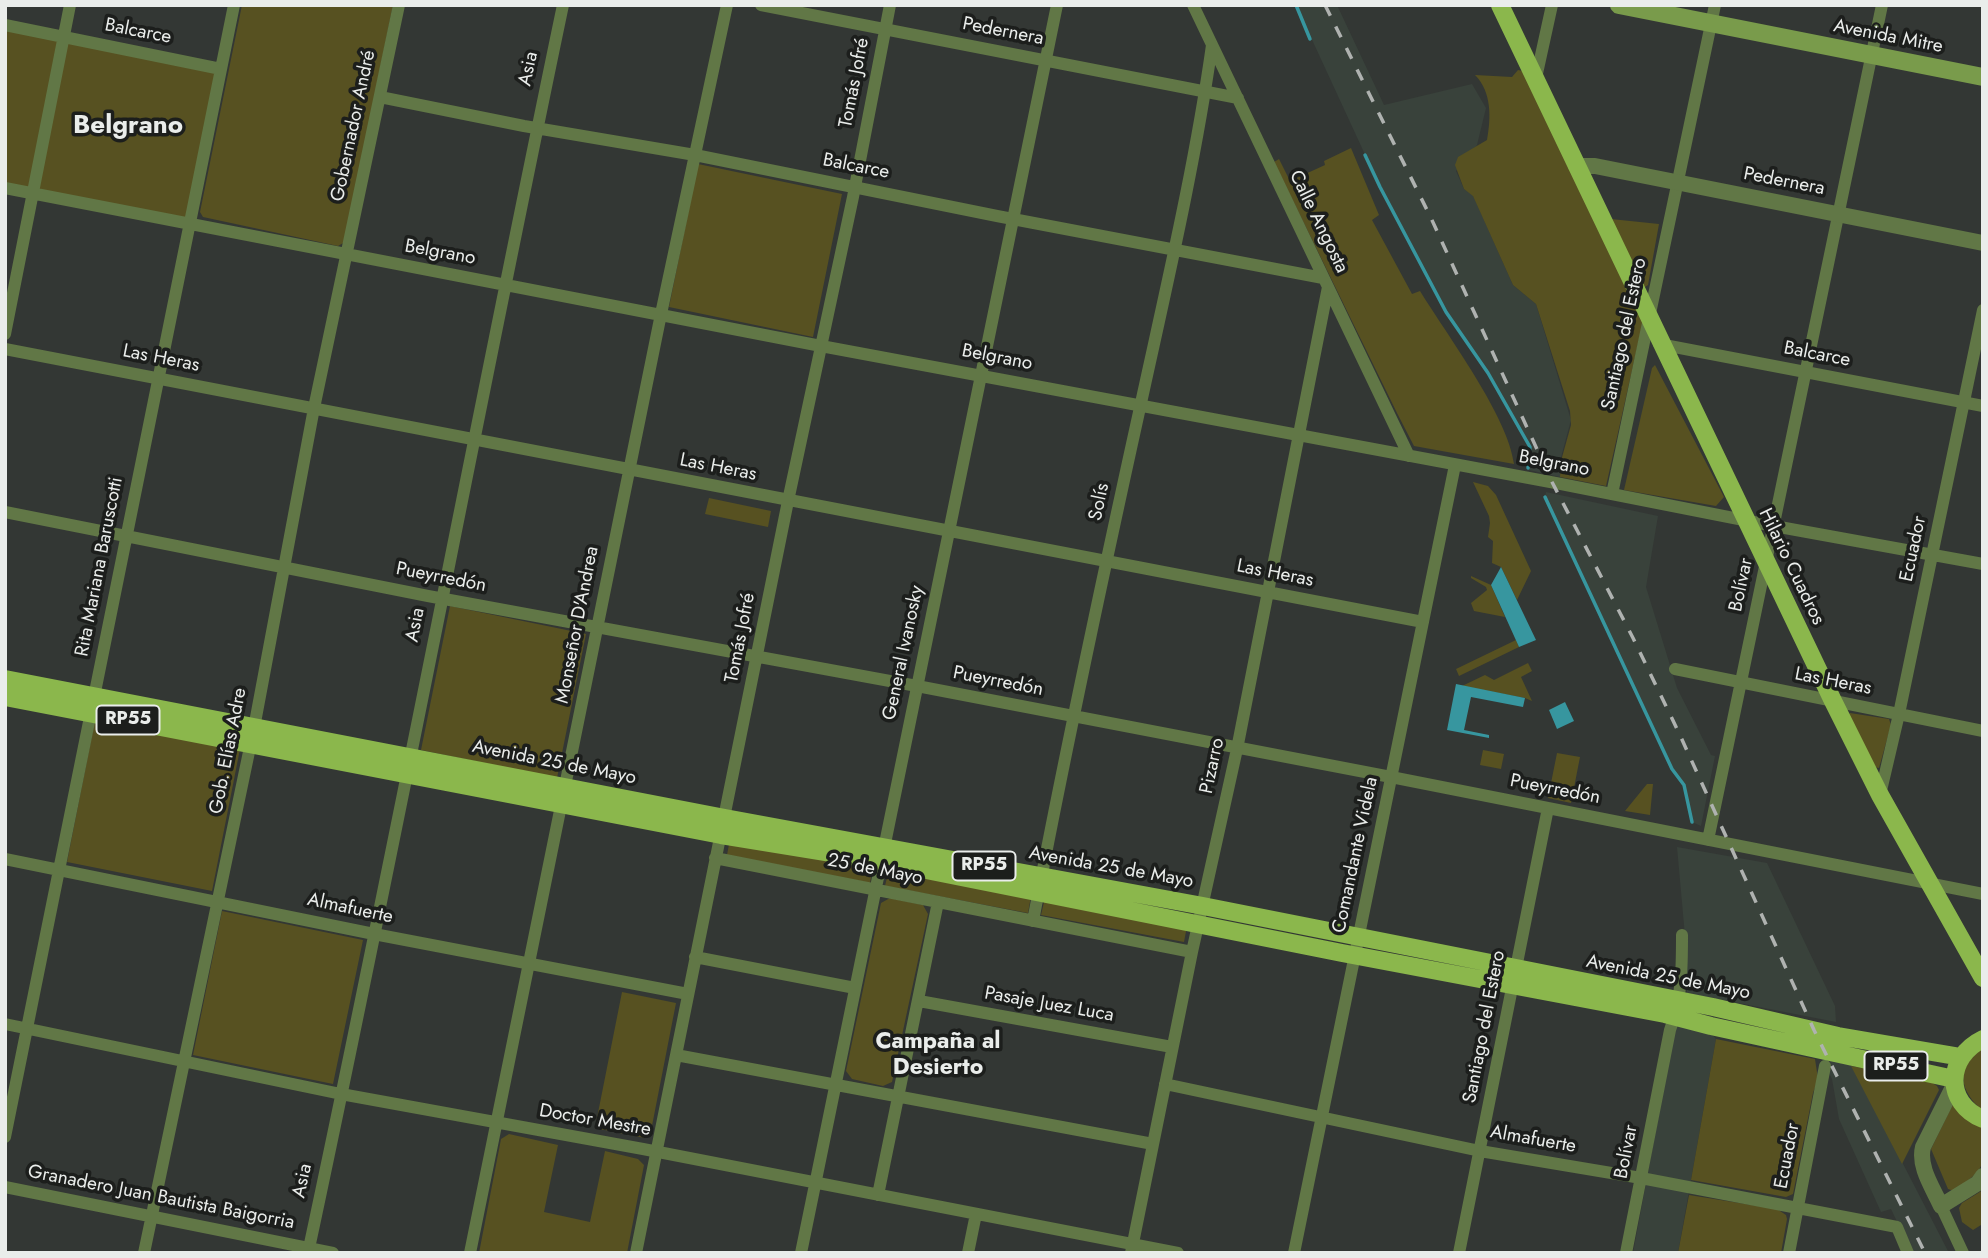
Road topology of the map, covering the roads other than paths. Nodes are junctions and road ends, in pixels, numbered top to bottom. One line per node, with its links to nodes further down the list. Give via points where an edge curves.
1 (70, 5): 17 (street)
2 (234, 5): 21 (street, Rita Mariana Baruscotti)
3 (399, 5): 25 (street, Gobernador André)
4 (563, 5): 27 (street, Asia)
5 (727, 5): 28 (street, Monseñor D'Andrea)
6 (761, 5): 16 (street, Pedernera)
7 (890, 5): 16 (street, Tomás Jofré)
8 (1057, 5): 20 (street, General Ivanosky)
9 (1193, 5): 18 (street, Calle Angosta)
10 (1500, 5): 23 (main road, Hilario Cuadros)
11 (1552, 5): 23 (street)
12 (1619, 5): 14 (main road, Avenida Mitre)
13 (1882, 5): 19 (street, Bolívar)
14 (1713, 14): 19 (main road, Avenida Mitre); 30 (street, Santiago del Estero)
15 (5, 25): 17 (street, Balcarce)
16 (884, 31): 20 (street, Pedernera); 31 (street, Tomás Jofré)
17 (63, 37): 21 (street, Balcarce); 33 (street)
18 (1212, 45): 24 (street, Solís); 26 (street, Calle Angosta)
19 (1872, 55): 22 (main road, Avenida Mitre); 34 (street, Bolívar)
20 (1045, 61): 24 (street, Pedernera); 35 (street, General Ivanosky)
21 (221, 69): 36 (street, Rita Mariana Baruscotti)
22 (1983, 77)
23 (1536, 78): 29 (main road, Hilario Cuadros)
24 (1205, 92): 26 (street, Pedernera); 38 (street, Solís)
25 (380, 97): 27 (street, Balcarce); 39 (street, Gobernador André)
26 (1238, 98): 40 (street, Calle Angosta)
27 (537, 128): 28 (street, Balcarce); 41 (street, Asia)
28 (695, 155): 31 (street, Balcarce); 43 (street, Monseñor D'Andrea)
29 (1576, 166): 30 (street, Pedernera); 44 (main road, Hilario Cuadros)
30 (1677, 182): 34 (street, Pedernera); 44 (street, Santiago del Estero)
31 (855, 186): 35 (street, Balcarce); 47 (street, Tomás Jofré)
32 (5, 188): 33 (street, Belgrano)
33 (32, 193): 36 (street, Belgrano); 45 (street)
34 (1839, 214): 37 (street, Pedernera); 49 (street, Bolívar)
35 (1012, 219): 38 (street, Balcarce); 50 (street, General Ivanosky)
36 (189, 223): 39 (street, Belgrano); 51 (street, Rita Mariana Baruscotti)
37 (1983, 243)
38 (1174, 249): 40 (street, Balcarce); 53 (street, Solís)
39 (347, 255): 41 (street, Belgrano); 55 (street, Gob. Elías Adre)
40 (1326, 282): 56 (street, Pizarro); 58 (street, Calle Angosta)
41 (504, 285): 43 (street, Belgrano); 57 (street, Asia)
42 (1983, 310): 52 (street, Ecuador)
43 (661, 314): 47 (street, Belgrano); 60 (street, Monseñor D'Andrea)
44 (1649, 319): 46 (main road, Hilario Cuadros)
45 (5, 334)
46 (1652, 343): 49 (street, Balcarce); 61 (street, Santiago del Estero); 64 (main road, Hilario Cuadros)
47 (821, 346): 50 (street, Belgrano); 62 (street, Tomás Jofré)
48 (5, 349): 51 (street, Las Heras)
49 (1806, 373): 52 (street, Balcarce); 65 (street, Bolívar)
50 (981, 374): 53 (street, Belgrano); 66 (street, General Ivanosky)
51 (158, 378): 55 (street, Las Heras); 67 (street, Rita Mariana Baruscotti)
52 (1964, 402): 54 (street, Balcarce); 68 (street, Ecuador)
53 (1140, 405): 56 (street, Belgrano); 69 (street, Solís)
54 (1983, 406)
55 (314, 408): 57 (street, Las Heras); 72 (street, Gob. Elías Adre)
56 (1298, 436): 58 (street, Belgrano); 73 (street, Pizarro)
57 (474, 439): 60 (street, Las Heras); 74 (street, Asia)
58 (1409, 456): 59 (street, Belgrano)
59 (1455, 465): 61 (street, Belgrano); 75 (street, Comandante Videla)
60 (629, 470): 62 (street, Las Heras); 76 (street, Monseñor D'Andrea)
61 (1612, 494): 64 (street, Belgrano)
62 (788, 501): 66 (street, Las Heras); 77 (street, Tomás Jofré)
63 (5, 513): 67 (street, Pueyrredón)
64 (1745, 521): 65 (street, Belgrano); 70 (main road, Hilario Cuadros)
65 (1774, 526): 68 (street, Belgrano); 70 (street, Bolívar)
66 (948, 532): 69 (street, Las Heras); 81 (street, General Ivanosky)
67 (126, 535): 72 (street, Pueyrredón); 84 (street, Rita Mariana Baruscotti)
68 (1933, 554): 71 (street, Belgrano); 85 (street, Ecuador)
69 (1106, 562): 73 (street, Las Heras); 86 (street, Solís)
70 (1766, 564): 80 (street, Bolívar); 83 (main road, Hilario Cuadros)
71 (1983, 564)
72 (283, 567): 74 (street, Pueyrredón); 88 (street, Gob. Elías Adre)
73 (1268, 592): 75 (street, Las Heras); 89 (street, Pizarro)
74 (441, 598): 76 (street, Pueyrredón); 90 (street, Asia)
75 (1423, 622): 91 (street, Comandante Videla)
76 (598, 627): 77 (street, Pueyrredón); 92 (street, Monseñor D'Andrea)
77 (757, 657): 81 (street, Pueyrredón); 95 (street, Tomás Jofré)
78 (1675, 670): 80 (street, Las Heras)
79 (5, 678): 84 (main road, Avenida 25 de Mayo / RP55)
80 (1741, 683): 83 (street, Las Heras); 96 (street, Bolívar)
81 (917, 686): 86 (street, Pueyrredón); 97 (street, General Ivanosky)
82 (5, 697): 84 (main road, Avenida 25 de Mayo / RP55)
83 (1833, 701): 85 (street, Las Heras); 93 (main road, Hilario Cuadros)
84 (92, 704): 88 (main road, Avenida 25 de Mayo / RP55); 100 (street, Rita Mariana Baruscotti)
85 (1899, 715): 87 (street, Las Heras); 93 (street, Ecuador)
86 (1074, 717): 89 (street, Pueyrredón); 102 (street, Solís)
87 (1983, 731)
88 (252, 735): 90 (main road, Avenida 25 de Mayo / RP55); 105 (street, Gob. Elías Adre)
89 (1237, 749): 91 (street, Pueyrredón); 107 (street, Pizarro)
90 (409, 765): 92 (main road, Avenida 25 de Mayo / RP55); 110 (street, Asia)
91 (1391, 777): 94 (street, Pueyrredón); 112 (street, Comandante Videla)
92 (564, 795): 95 (main road, Avenida 25 de Mayo / RP55); 115 (street, Monseñor D'Andrea)
93 (1880, 795): 101 (main road, Hilario Cuadros)
94 (1548, 808): 96 (street, Pueyrredón); 116 (street, Santiago del Estero)
95 (723, 826): 97 (main road, Avenida 25 de Mayo / RP55); 98 (street, Tomás Jofré)
96 (1708, 840): 101 (street, Pueyrredón)
97 (882, 854): 102 (main road, Avenida 25 de Mayo / RP55); 103 (street, General Ivanosky)
98 (715, 858): 103 (street, 25 de Mayo); 114 (street, Tomás Jofré)
99 (5, 859): 100 (street, Almafuerte)
100 (59, 869): 105 (street, Almafuerte); 123 (street, Rita Mariana Baruscotti)
101 (1930, 884): 104 (street, Pueyrredón); 117 (main road, Hilario Cuadros)
102 (1040, 885): 107 (main road, Avenida 25 de Mayo / RP55); 108 (street, Solís); 109 (main road, Avenida 25 de Mayo / RP55)
103 (875, 890): 106 (street, 25 de Mayo); 118 (street, General Ivanosky)
104 (1983, 894)
105 (217, 901): 110 (street, Almafuerte); 128 (street, Gob. Elías Adre)
106 (938, 902): 108 (street, 25 de Mayo); 120 (street)
107 (1203, 906): 109 (street, Pizarro); 112 (main road, Avenida 25 de Mayo / RP55)
108 (1033, 920): 113 (street, 25 de Mayo)
109 (1199, 924): 112 (main road, Avenida 25 de Mayo / RP55); 113 (street, Pizarro)
110 (374, 934): 115 (street, Almafuerte); 133 (street, Asia)
111 (1682, 935): 121 (street, Bolívar)
112 (1357, 946): 116 (main road, Avenida 25 de Mayo / RP55); 135 (street, Comandante Videla)
113 (1192, 951): 125 (street, Pizarro)
114 (695, 957): 118 (street); 119 (street, Tomás Jofré)
115 (530, 965): 119 (street, Almafuerte); 137 (street, Monseñor D'Andrea)
116 (1515, 976): 121 (main road, Avenida 25 de Mayo / RP55); 140 (street, Santiago del Estero)
117 (1983, 978)
118 (855, 988): 131 (street, General Ivanosky)
119 (688, 995): 126 (street, Tomás Jofré)
120 (919, 1001): 125 (street, Pasaje Juez Luca); 134 (street)
121 (1677, 1008): 127 (main road, Avenida 25 de Mayo / RP55); 130 (main road, Avenida 25 de Mayo / RP55, via 1711,1026); 143 (street, Bolívar)
122 (5, 1024): 123 (street, Doctor Mestre)
123 (27, 1028): 128 (street, Doctor Mestre); 138 (street, Rita Mariana Baruscotti)
124 (1983, 1039): 127 (main road)
125 (1172, 1047): 132 (street, Pizarro)
126 (676, 1055): 131 (street); 141 (street, Tomás Jofré)
127 (1961, 1057): 130 (main road, RP55)
128 (184, 1060): 133 (street, Doctor Mestre); 150 (street, Gob. Elías Adre)
129 (1825, 1066): 148 (street, Ecuador)
130 (1954, 1081): 136 (main road, RP55, via 1964,1106); 147 (street, via 1921,1153)
131 (835, 1084): 134 (street); 144 (street, General Ivanosky)
132 (1165, 1084): 135 (street, Almafuerte); 139 (street, Pizarro)
133 (341, 1094): 137 (street, Doctor Mestre); 152 (street, Asia)
134 (898, 1096): 139 (street); 146 (street)
135 (1322, 1117): 140 (street, Almafuerte); 160 (street, Comandante Videla)
136 (1983, 1119)
137 (497, 1123): 141 (street, Doctor Mestre); 155 (street, Monseñor D'Andrea)
138 (5, 1137)
139 (1153, 1144): 151 (street, Pizarro)
140 (1480, 1151): 143 (street, Almafuerte); 161 (street, Santiago del Estero)
141 (655, 1152): 144 (street, Doctor Mestre); 156 (street, Tomás Jofré)
142 (1983, 1176): 147 (street)
143 (1641, 1178): 148 (street, Almafuerte); 162 (street, Bolívar)
144 (815, 1182): 146 (street, Doctor Mestre); 157 (street, General Ivanosky)
145 (5, 1187): 150 (street, Granadero Juan Bautista Baigorria)
146 (878, 1195): 149 (street, Doctor Mestre)
147 (1941, 1206): 165 (street)
148 (1797, 1209): 163 (street, Ecuador); 164 (street, Almafuerte, via 1897,1227)
149 (976, 1214): 151 (street, Doctor Mestre); 158 (street)
150 (151, 1216): 152 (street, Granadero Juan Bautista Baigorria); 153 (street, Gob. Elías Adre)
151 (1132, 1249): 159 (street, Doctor Mestre)
152 (309, 1250): 154 (street, Granadero Juan Bautista Baigorria)
153 (144, 1253)
154 (333, 1253)
155 (470, 1253)
156 (636, 1253)
157 (801, 1253)
158 (968, 1253)
159 (1178, 1253)
160 (1294, 1253)
161 (1459, 1253)
162 (1626, 1253)
163 (1789, 1253)
164 (1908, 1253)
165 (1963, 1253)

